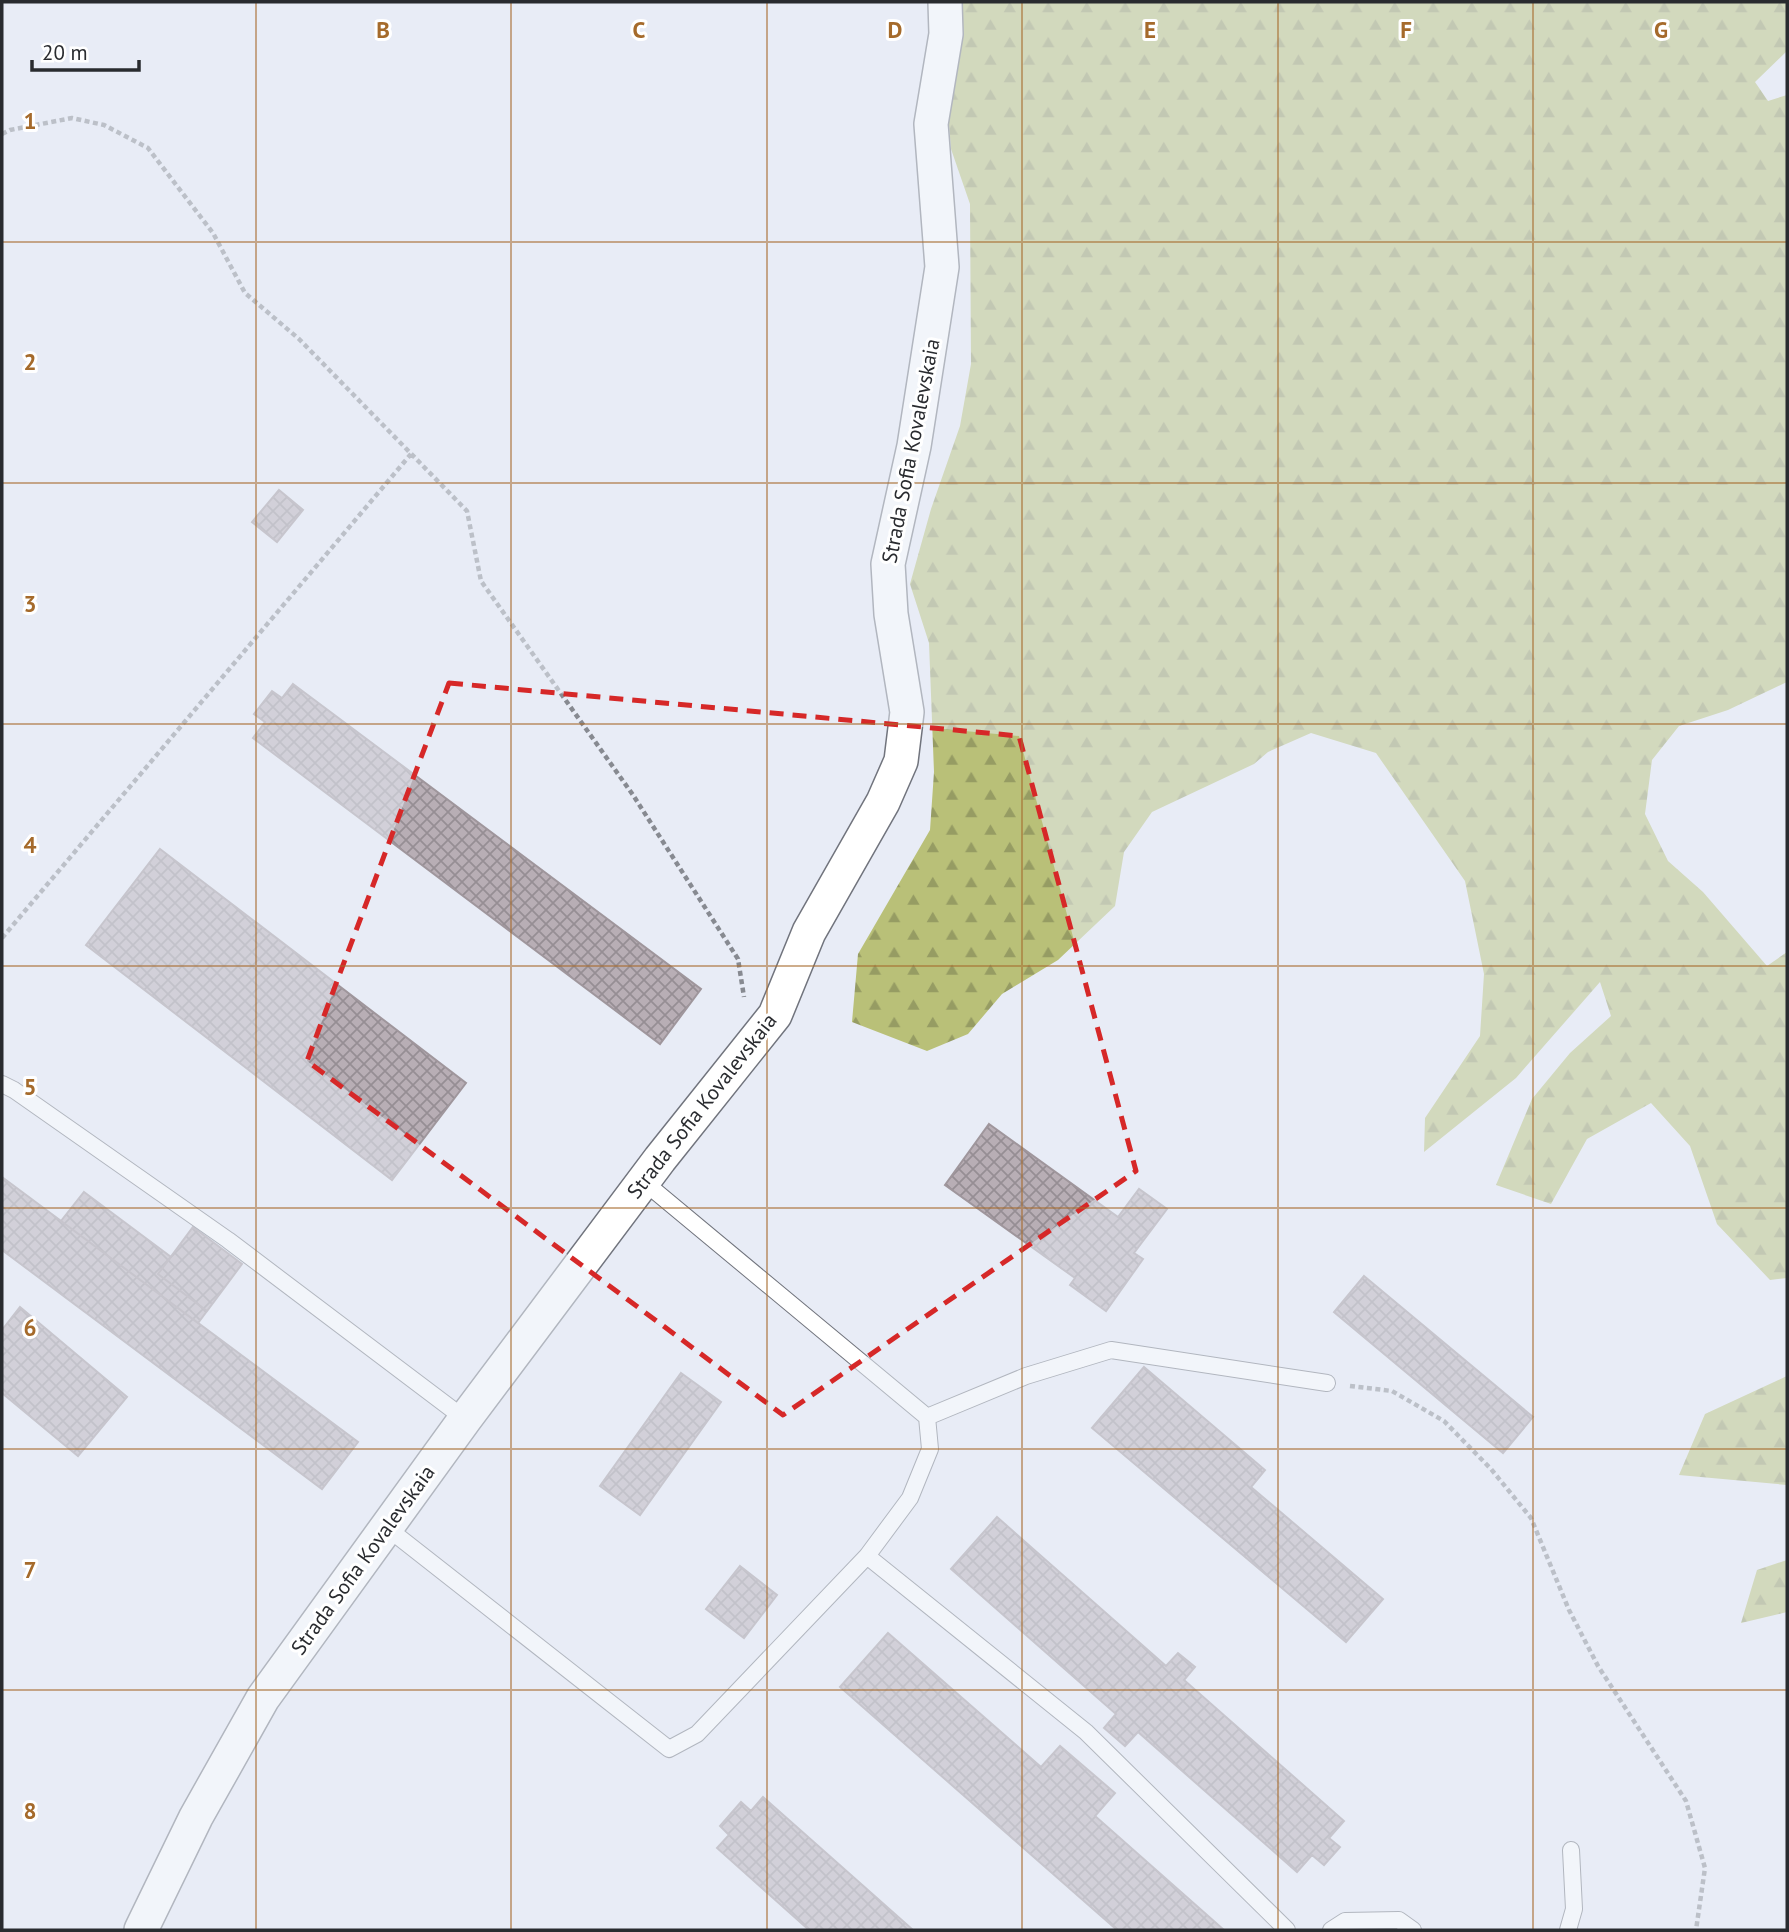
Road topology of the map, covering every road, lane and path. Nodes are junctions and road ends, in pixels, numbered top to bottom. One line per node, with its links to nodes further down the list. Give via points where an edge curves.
1 (945, 2): 5 (street, Strada Sofia Kovalevskaia, via 946,34 931,124 942,267 914,446 888,564 907,712 901,761 883,802 809,932 775,1015)
2 (2, 134): 3 (path, via 72,118 104,125 148,148 214,233 245,293 299,339)
3 (411, 454): 4 (path); 5 (path, via 467,511 481,581 633,795 738,959 746,1007)
4 (2, 938)
5 (741, 1057): 7 (street, Strada Sofia Kovalevskaia)
6 (2, 1084): 10 (lane, via 228,1240)
7 (643, 1181): 9 (lane); 10 (street, Strada Sofia Kovalevskaia)
8 (1327, 1383): 9 (lane, via 1111,1350 1026,1376); 19 (path, via 1392,1391 1444,1421 1531,1518 1598,1667 1686,1801 1705,1868)
9 (927, 1417): 12 (lane, via 930,1448 910,1498)
10 (465, 1419): 11 (street, Strada Sofia Kovalevskaia)
11 (386, 1527): 12 (lane, via 669,1749 697,1734); 14 (street, Strada Sofia Kovalevskaia, via 263,1698 196,1817)
12 (867, 1556): 15 (lane, via 1086,1732)
13 (1571, 1850): 18 (lane, via 1574,1909)
14 (141, 1930)
15 (1287, 1930)
16 (1331, 1930): 17 (lane, via 1345,1921 1399,1920)
17 (1413, 1930)
18 (1568, 1930)
19 (1696, 1930)

